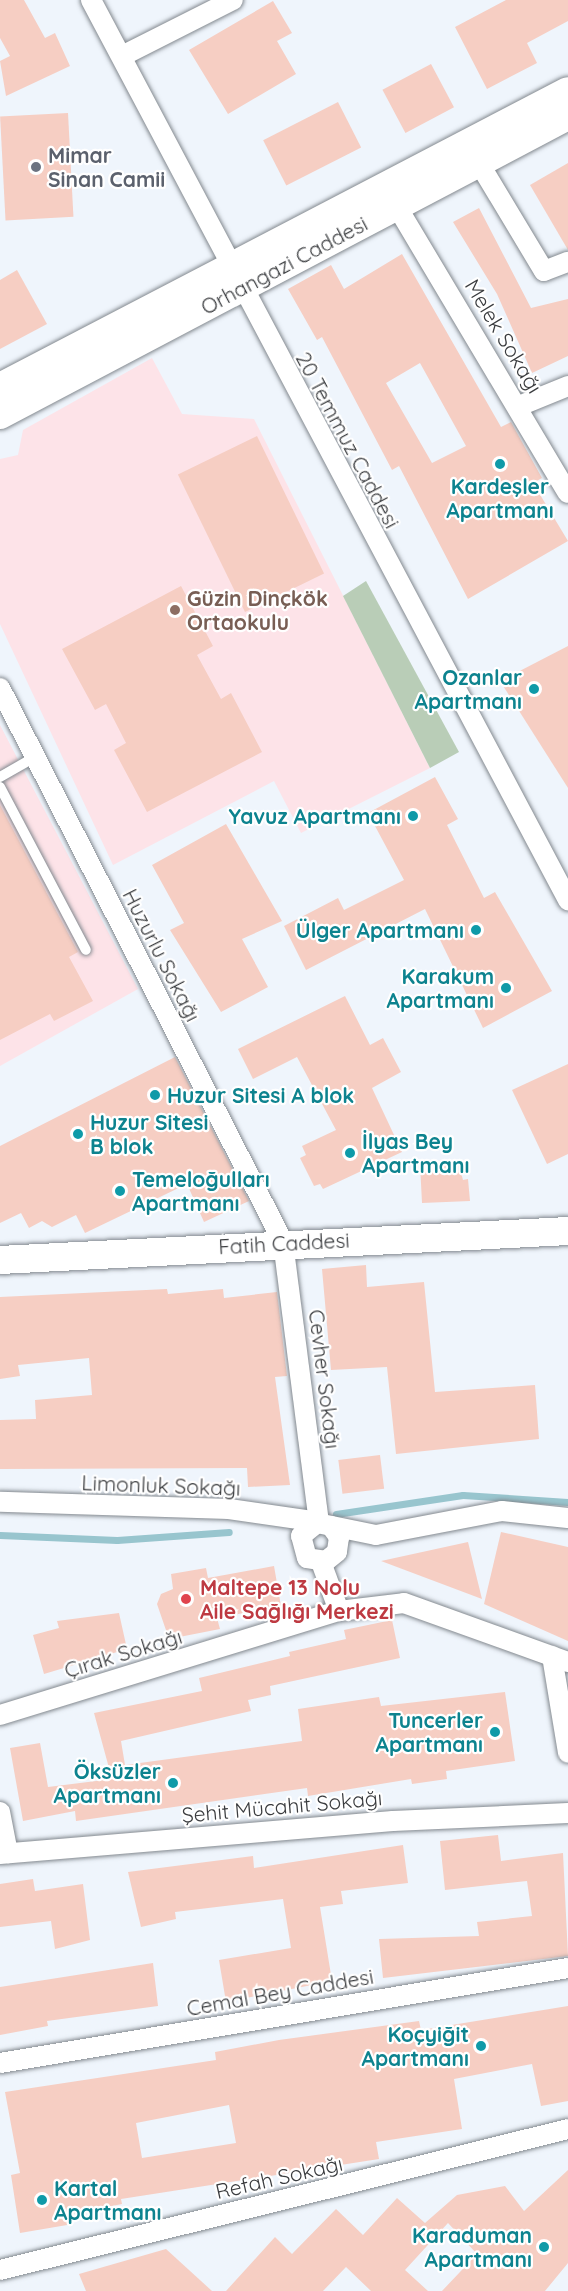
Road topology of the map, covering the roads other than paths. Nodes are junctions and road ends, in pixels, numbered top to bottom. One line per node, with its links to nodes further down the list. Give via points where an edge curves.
1 (91, 0): 3 (street, 20 Temmuz Caddesi)
2 (233, 0): 3 (street)
3 (122, 56): 9 (street, 20 Temmuz Caddesi)
4 (568, 91): 9 (main road, Orhangazi Caddesi)
5 (568, 116): 6 (main road, Orhangazi Caddesi)
6 (478, 163): 7 (main road, Orhangazi Caddesi); 8 (street, via 544,271)
7 (396, 205): 9 (main road, Orhangazi Caddesi); 12 (street, Melek Sokağı)
8 (568, 262)
9 (234, 277): 11 (main road, Orhangazi Caddesi); 13 (main road, Orhangazi Caddesi); 19 (street, 20 Temmuz Caddesi)
10 (568, 386): 12 (street)
11 (0, 387)
12 (519, 406): 14 (street, Melek Sokağı)
13 (0, 416)
14 (568, 493)
15 (0, 688): 16 (street, Huzurlu Sokağı)
16 (35, 757): 17 (lane); 22 (street, Huzurlu Sokağı)
17 (0, 777)
18 (0, 788): 20 (lane)
19 (568, 900)
20 (86, 950)
21 (568, 1231): 22 (main road, Fatih Caddesi)
22 (283, 1242): 23 (main road, Fatih Caddesi); 26 (street, Cevher Sokağı)
23 (0, 1260)
24 (0, 1502): 26 (street, Limonluk Sokağı, via 229,1509)
25 (568, 1518): 26 (street, Limonluk Sokağı, via 502,1511 376,1535)
26 (325, 1524): 27 (street, via 339,1537 338,1550); 27 (street, via 304,1530 300,1544 307,1558)
27 (321, 1562): 28 (street)
28 (339, 1611): 29 (street, Çırak Sokağı, via 420,1606); 30 (street, Çırak Sokağı)
29 (560, 1659): 31 (street)
30 (0, 1715)
31 (568, 1753)
32 (0, 1812): 34 (street)
33 (568, 1813): 34 (street, Şehit Mücahit Sokağı, via 393,1821)
34 (4, 1854)
35 (568, 1968): 36 (street, Cemal Bey Caddesi)
36 (0, 2063)
37 (568, 2129): 38 (street, Refah Sokağı)
38 (1, 2266)

